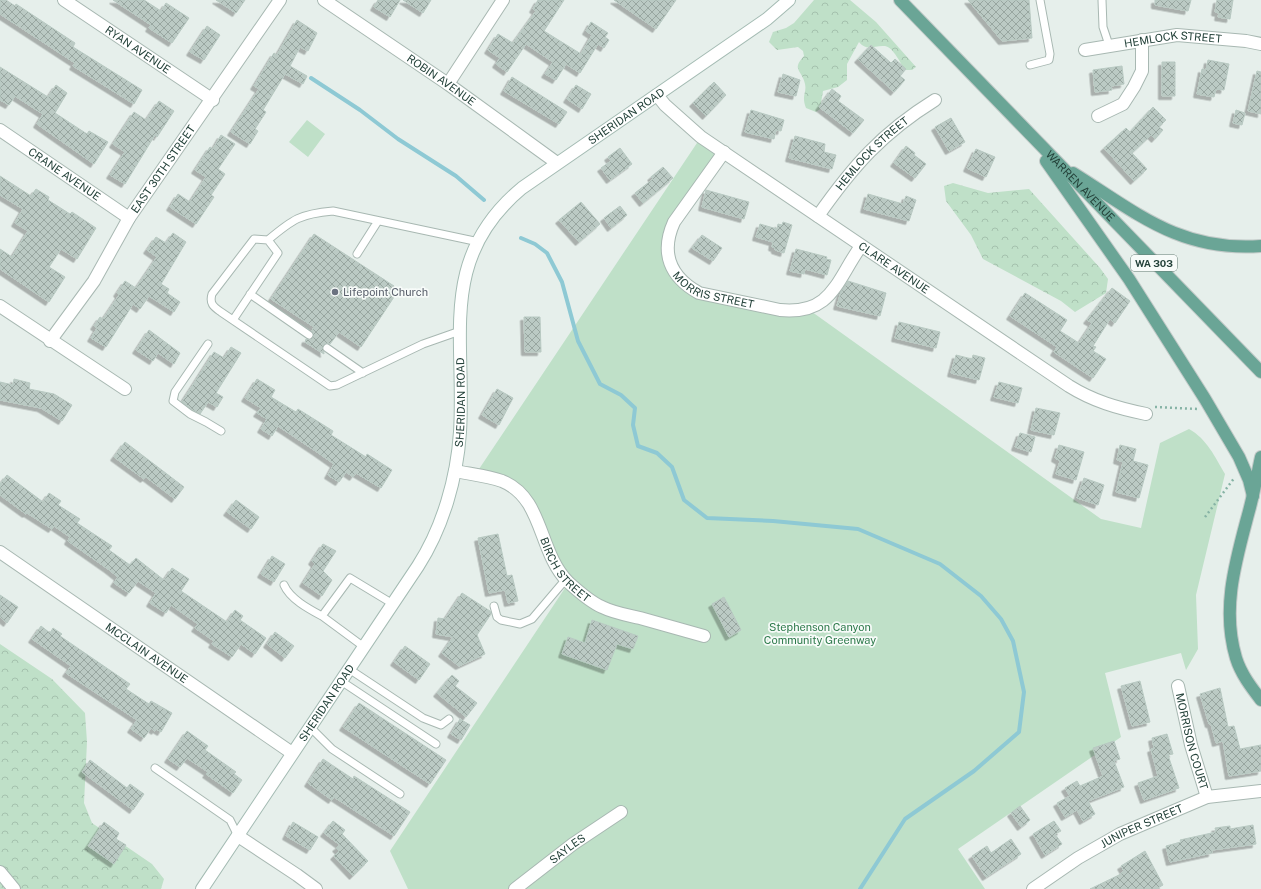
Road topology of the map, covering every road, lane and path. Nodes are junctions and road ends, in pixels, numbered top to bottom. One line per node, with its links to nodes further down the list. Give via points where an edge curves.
1 (64, 0): 16 (street, RYAN AVENUE)
2 (280, 0): 16 (street, EAST 30TH STREET)
3 (324, 0): 14 (street, ROBIN AVENUE)
4 (503, 0): 14 (street)
5 (789, 0): 15 (street, SHERIDAN ROAD, via 767,19)
6 (900, 0): 19 (main road, WARREN AVENUE / WA 303)
7 (1040, 0): 13 (lane, via 1050,54 1049,60)
8 (1102, 0): 11 (lane, via 1103,27)
9 (1142, 40): 10 (street, HEMLOCK STREET, via 1177,35); 11 (street, HEMLOCK STREET); 18 (street, via 1142,71 1134,87 1123,104)
10 (1261, 44)
11 (1109, 46): 12 (street, HEMLOCK STREET)
12 (1085, 50)
13 (1030, 65)
14 (448, 84): 22 (street, ROBIN AVENUE)
15 (657, 95): 21 (street, CLARE AVENUE, via 701,137); 22 (street, SHERIDAN ROAD)
16 (213, 100): 25 (street, EAST 30TH STREET)
17 (935, 100): 24 (street, HEMLOCK STREET, via 900,123 860,161)
18 (1098, 116)
19 (1020, 124): 23 (main road, WARREN AVENUE / WA 303); 50 (main road, via 1129,279 1201,392 1239,457)
20 (0, 130): 25 (street, CRANE AVENUE)
21 (724, 152): 24 (street, CLARE AVENUE); 29 (street, MORRIS STREET, via 674,222 669,235 667,250 670,261 688,287 699,292 780,310 793,312 808,309 817,306 833,291)
22 (557, 163): 28 (street, SHERIDAN ROAD, via 510,198)
23 (1057, 164): 30 (main road, via 1177,235 1224,246); 40 (main road, WARREN AVENUE / WA 303)
24 (818, 216): 29 (street, CLARE AVENUE)
25 (129, 218): 37 (street, EAST 30TH STREET, via 94,281)
26 (378, 221): 27 (lane, via 333,211 314,213 288,223); 28 (lane); 31 (lane)
27 (268, 240): 32 (lane, via 278,252); 34 (lane, via 254,239 212,294 212,305)
28 (478, 242): 35 (street, SHERIDAN ROAD, via 462,288)
29 (861, 246): 44 (street, CLARE AVENUE, via 1082,394 1117,408)
30 (1261, 246)
31 (357, 254)
32 (250, 294): 34 (lane); 36 (lane)
33 (0, 306): 37 (street)
34 (233, 320): 41 (lane, via 330,386)
35 (460, 331): 41 (lane, via 423,344); 47 (street, SHERIDAN ROAD, via 460,430)
36 (309, 335)
37 (50, 341): 42 (street)
38 (208, 344): 45 (lane, via 175,392 173,401 190,414)
39 (327, 348): 41 (lane)
40 (1261, 372)
41 (363, 373)
42 (124, 389)
43 (1203, 409): 44 (path)
44 (1147, 410)
45 (221, 431)
46 (1260, 461): 49 (main road); 50 (main road)
47 (455, 471): 53 (street, BIRCH STREET, via 501,481 512,486 527,500 532,507 549,555); 55 (street, SHERIDAN ROAD, via 436,534)
48 (1239, 472): 51 (path)
49 (1261, 481)
50 (1253, 496): 63 (main road, via 1231,586 1229,624 1236,659)
51 (1205, 517)
52 (0, 552): 67 (street, MCCLAIN AVENUE)
53 (566, 579): 56 (lane, via 532,619 520,624 501,620); 58 (street, BIRCH STREET, via 601,607)
54 (284, 585): 57 (lane, via 296,599)
55 (393, 604): 57 (lane, via 350,578); 59 (street, SHERIDAN ROAD)
56 (494, 606)
57 (322, 616): 59 (lane)
58 (704, 636)
59 (364, 647): 60 (street, SHERIDAN ROAD)
60 (349, 669): 61 (street, SHERIDAN ROAD); 64 (lane, via 423,718 441,724)
61 (341, 681): 65 (street, SHERIDAN ROAD); 66 (lane)
62 (1178, 686): 71 (street, MORRISON COURT, via 1191,745)
63 (1261, 700)
64 (449, 719)
65 (310, 727): 67 (street, SHERIDAN ROAD); 70 (lane, via 332,749)
66 (436, 744)
67 (292, 753): 73 (street, SHERIDAN ROAD)
68 (155, 768): 73 (lane, via 230,820)
69 (1261, 791): 71 (street, JUNIPER STREET)
70 (400, 794)
71 (1207, 797): 79 (street, JUNIPER STREET, via 1120,834 1078,858)
72 (621, 812): 78 (street, SAYLES, via 573,844)
73 (238, 836): 76 (street, SHERIDAN ROAD); 77 (street)
74 (2, 878): 75 (street)
75 (14, 889)
76 (202, 889)
77 (316, 889)
78 (515, 889)
79 (1033, 889)

